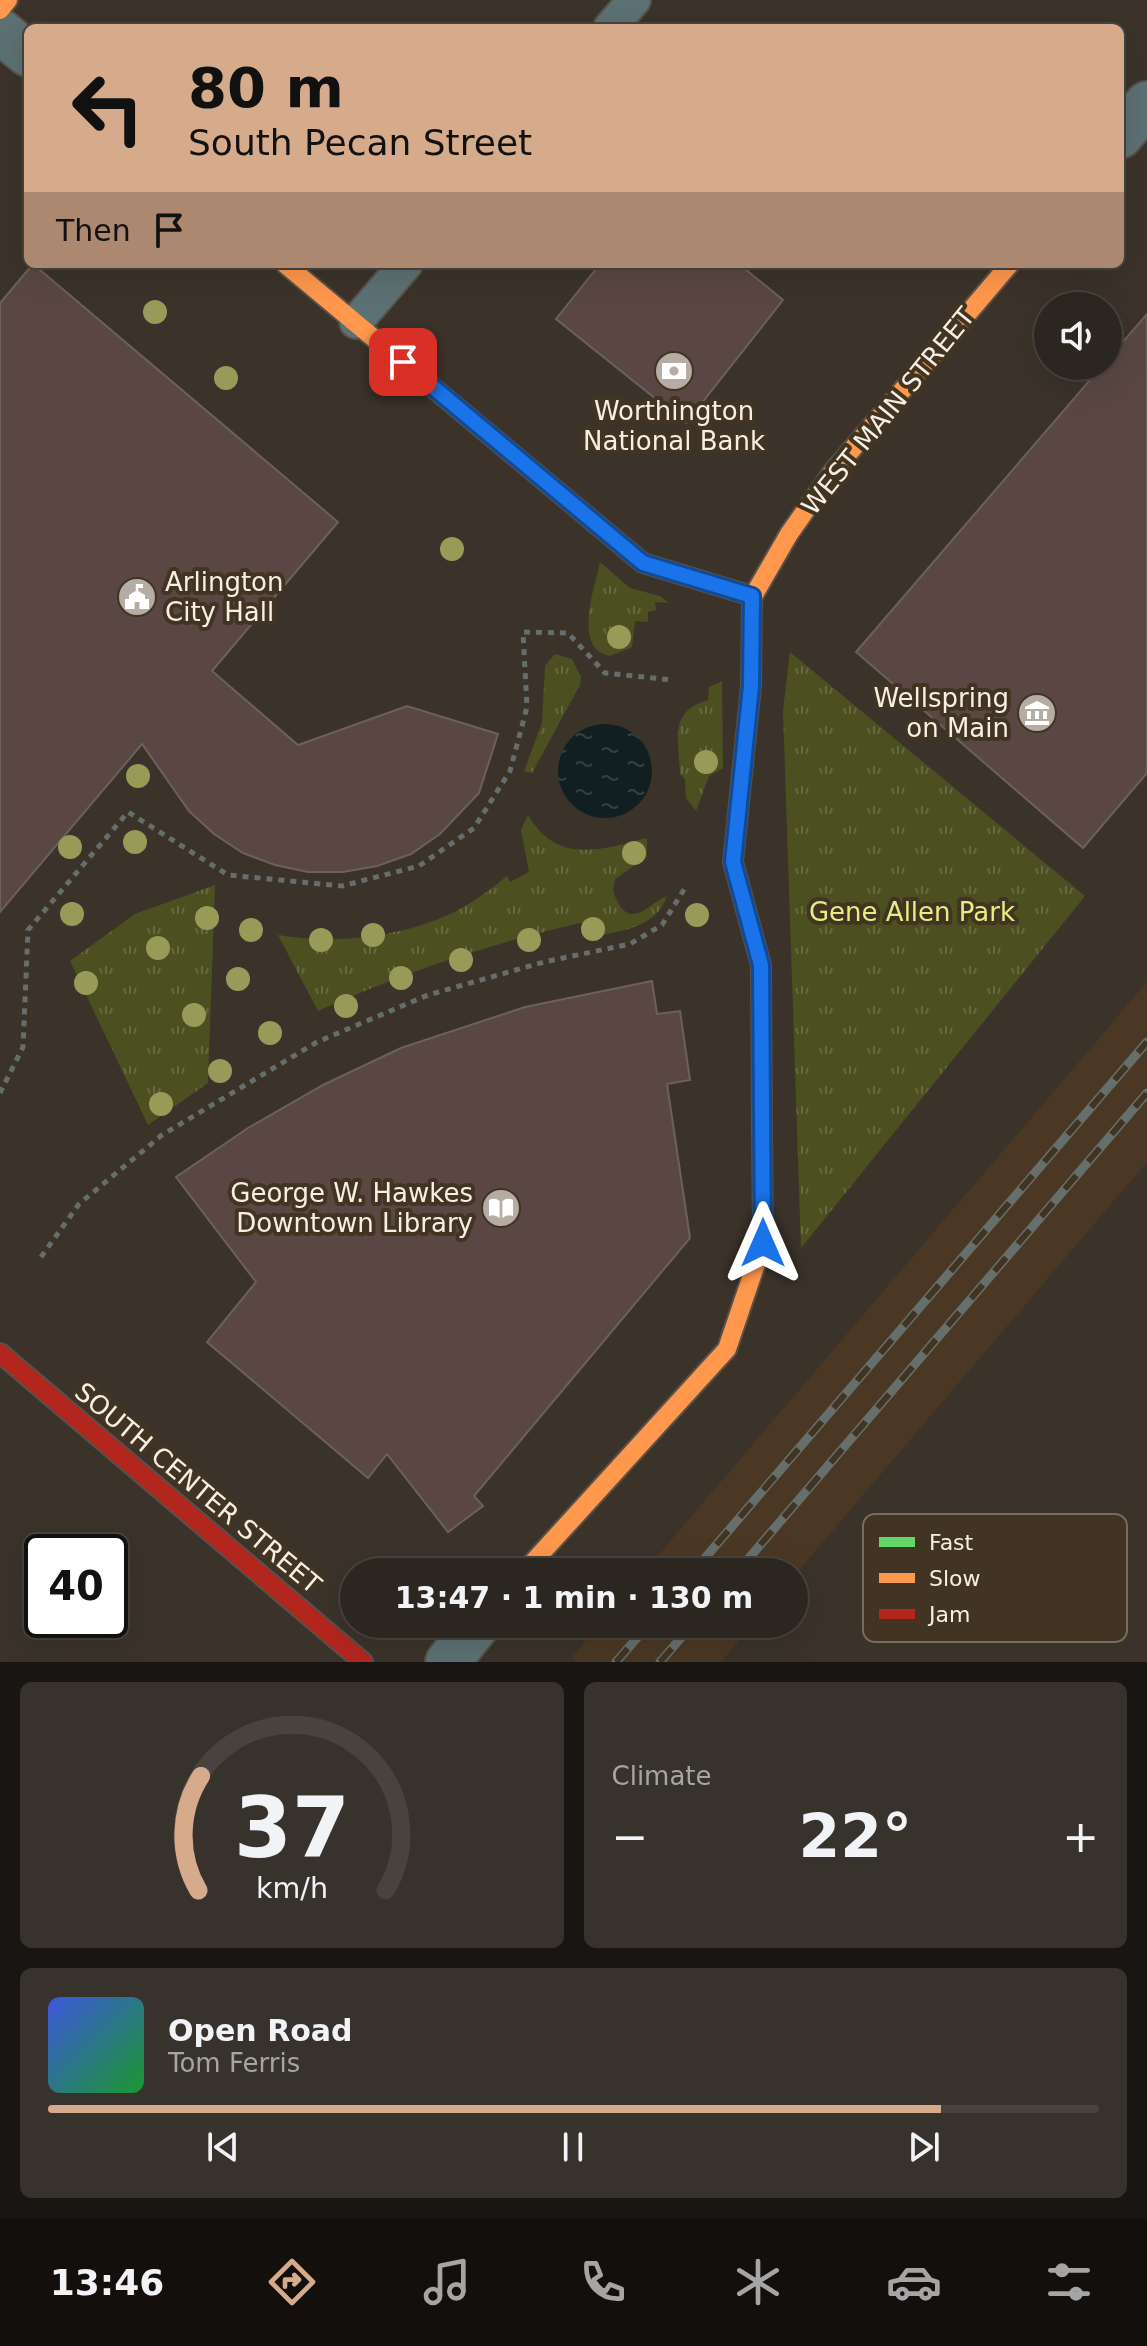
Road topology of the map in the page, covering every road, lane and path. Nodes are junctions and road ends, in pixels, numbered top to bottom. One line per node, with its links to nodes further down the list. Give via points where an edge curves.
1 (8, 0): 3 (street)
2 (634, 0): 4 (lane)
3 (0, 10)
4 (613, 24)
5 (0, 31): 6 (street)
6 (24, 51)
7 (1147, 104): 8 (street)
8 (1124, 131)
9 (290, 268): 12 (street)
10 (403, 268): 12 (lane)
11 (1007, 268): 13 (street, WEST MAIN STREET, via 831,474)
12 (356, 322): 13 (street, via 643,563)
13 (752, 596): 19 (street, via 751,686 733,862 761,965 763,1243 727,1349)
14 (672, 680): 16 (path, via 605,673 568,633 523,632 527,707 510,771 474,828 419,866 342,886 228,875 128,812 28,930 23,1047)
15 (686, 888): 17 (path, via 662,925 630,944 428,995 317,1042 162,1135 79,1204)
16 (0, 1093)
17 (41, 1257)
18 (0, 1353): 21 (street, SOUTH CENTER STREET)
19 (537, 1558)
20 (467, 1638): 22 (street)
21 (363, 1662)
22 (448, 1662)

